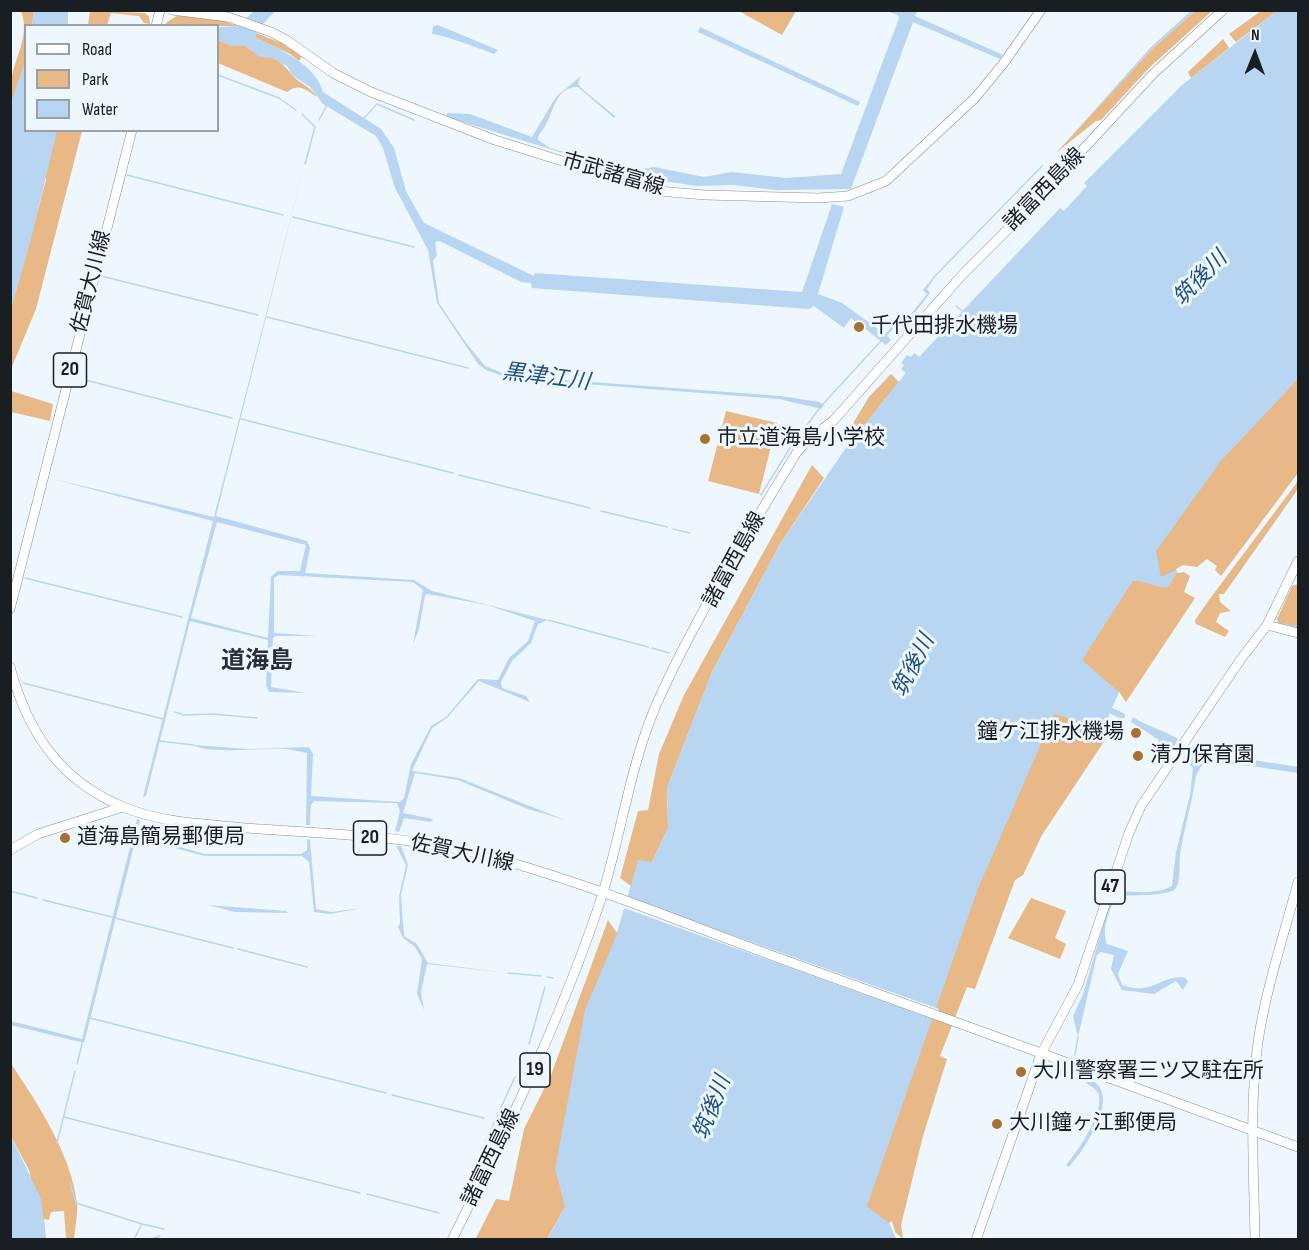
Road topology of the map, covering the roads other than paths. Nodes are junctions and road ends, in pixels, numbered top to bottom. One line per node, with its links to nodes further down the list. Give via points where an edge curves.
1 (172, 10): 2 (main road, 市武諸富線, via 234,19 264,30 370,93 582,168 658,190 818,198 848,196 886,181 975,98)
2 (1041, 10)
3 (1223, 10): 13 (main road, 諸富西島線 / 19, via 1153,74 963,274 834,420 797,452 662,692 632,771)
4 (131, 132): 6 (main road, 佐賀大川線 / 20)
5 (1299, 561): 7 (main road, 47)
6 (10, 609)
7 (1267, 625): 8 (main road); 14 (main road, 47, via 1141,806 1078,985)
8 (1299, 633)
9 (10, 667): 10 (main road, 佐賀大川線 / 20, via 26,718 40,741 72,776)
10 (123, 807): 11 (main road, via 38,834); 13 (main road, 佐賀大川線 / 20, via 189,823 450,847 536,870)
11 (10, 850)
12 (1299, 882): 15 (main road, via 1263,1012)
13 (607, 896): 14 (main road, 佐賀大川線); 17 (main road, 諸富西島線 / 19, via 535,1069)
14 (1041, 1054): 15 (main road); 18 (main road, 47)
15 (1253, 1130): 16 (main road); 19 (main road)
16 (1299, 1147)
17 (452, 1239)
18 (976, 1239)
19 (1255, 1239)

